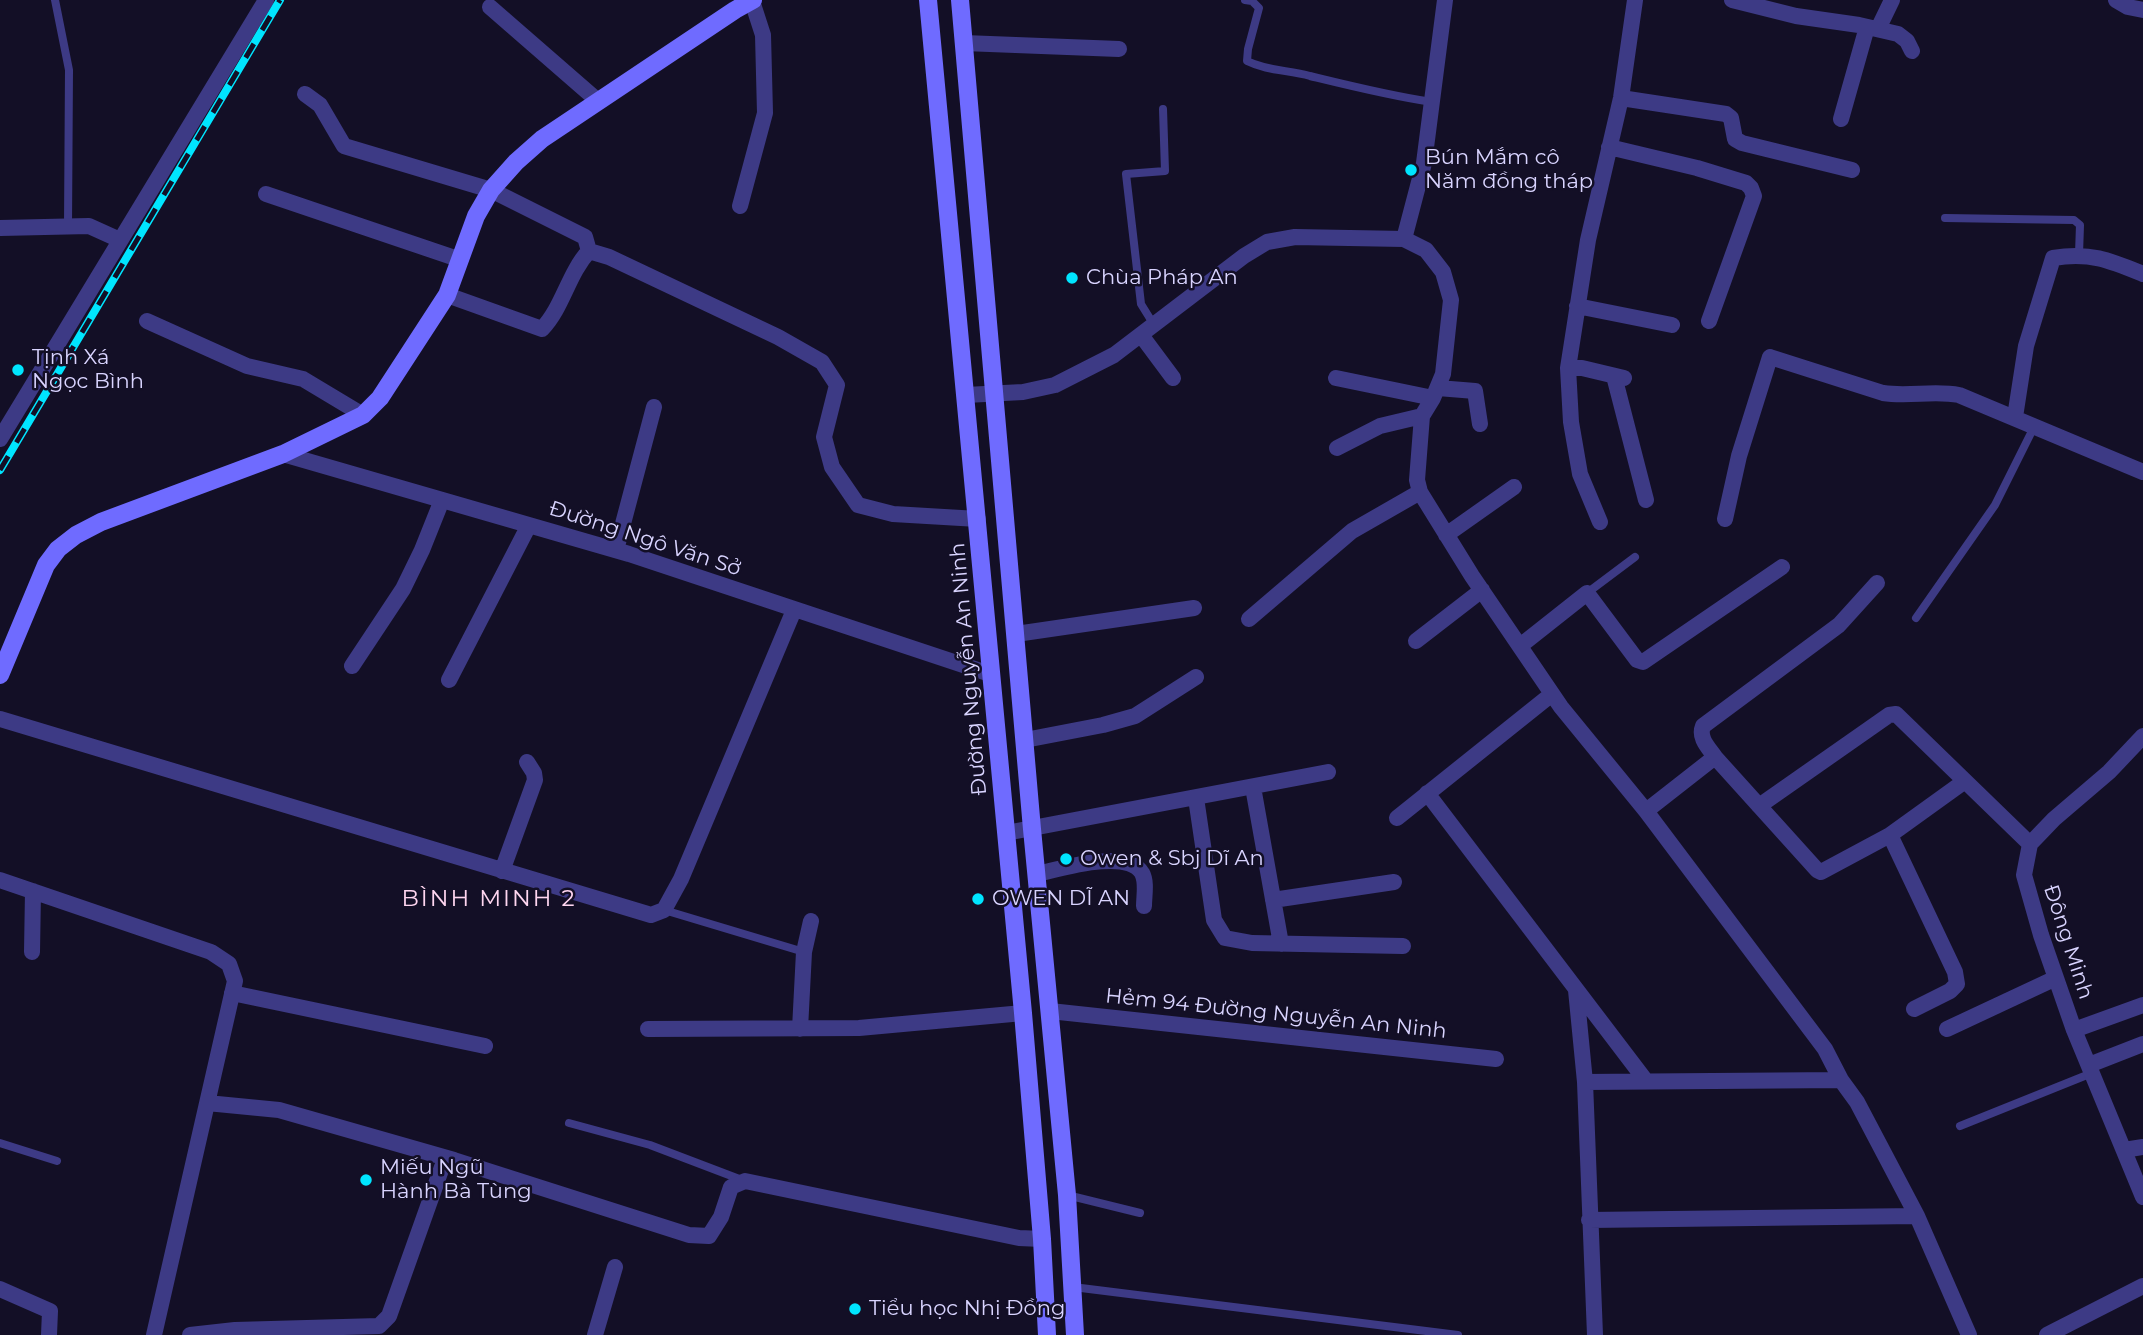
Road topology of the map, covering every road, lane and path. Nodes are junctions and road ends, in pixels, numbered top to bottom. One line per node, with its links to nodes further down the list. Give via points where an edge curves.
1 (55, 0): 31 (lane, via 69,70)
2 (266, 0): 34 (street)
3 (752, 0): 12 (main road); 29 (street, via 763,35 765,113)
4 (929, 0): 50 (main road, Đường Nguyễn An Ninh)
5 (960, 0): 16 (main road)
6 (1245, 0): 22 (lane, via 1259,8 1248,61 1259,67)
7 (1445, 0): 22 (street)
8 (1635, 0): 20 (street)
9 (1732, 0): 15 (street)
10 (1892, 0): 15 (street)
11 (2116, 0): 14 (street)
12 (730, 5): 21 (main road)
13 (490, 7): 21 (street)
14 (2143, 9)
15 (1872, 28): 18 (street, via 1898,34); 24 (street)
16 (964, 44): 17 (street); 48 (main road)
17 (1119, 49)
18 (1912, 51)
19 (305, 94): 27 (street, via 320,105 344,146)
20 (1621, 98): 25 (street); 26 (street, via 1726,114 1735,139 1742,143)
21 (598, 101): 27 (main road, via 542,139)
22 (1432, 102): 33 (street, via 1424,163)
23 (1163, 109): 44 (lane, via 1165,171 1126,174)
24 (1841, 119)
25 (1609, 147): 40 (street); 42 (street, via 1697,168 1752,188 1754,196)
26 (1852, 170)
27 (491, 190): 35 (street, via 585,237); 37 (main road)
28 (266, 194): 37 (street)
29 (740, 206)
30 (1945, 218): 36 (lane, via 2074,220 2080,225)
31 (68, 225): 32 (street); 34 (street, via 89,226)
32 (0, 228)
33 (1404, 239): 44 (street, via 1295,237 1267,242); 49 (street, via 1426,250 1443,272 1451,300 1443,374)
34 (120, 240): 57 (street)
35 (590, 251): 39 (street, via 542,329); 65 (street, via 778,337 822,362 837,385 824,438 832,467 858,505 893,514)
36 (2079, 254): 38 (street); 54 (street, via 2053,258 2026,346)
37 (458, 260): 39 (main road)
38 (2143, 274)
39 (447, 295): 52 (main road, via 380,398)
40 (1577, 306): 43 (street); 45 (street)
41 (147, 321): 52 (street, via 247,366 303,379)
42 (1709, 321)
43 (1672, 325)
44 (1147, 330): 46 (street); 48 (street, via 1114,355 1055,385)
45 (1568, 368): 64 (street, via 1619,377); 67 (street, via 1580,474)
46 (1173, 378)
47 (1336, 378): 49 (street)
48 (995, 393): 50 (street); 80 (main road)
49 (1436, 393): 53 (street); 55 (street, via 1475,391)
50 (966, 395): 65 (main road, Đường Nguyễn An Ninh)
51 (654, 407): 70 (street)
52 (363, 415): 59 (main road)
53 (1422, 416): 58 (street, via 1380,426); 62 (street)
54 (2015, 417): 56 (street); 66 (street, via 1959,394 1883,393 1770,357)
55 (1480, 424)
56 (2035, 425): 60 (street); 78 (lane, via 1995,505)
57 (0, 439)
58 (1337, 448)
59 (283, 454): 63 (street, Đường Ngô Văn Sở); 85 (main road, via 101,522 58,549 46,565)
60 (2143, 472)
61 (1514, 487): 69 (street)
62 (1420, 492): 69 (street); 79 (street, via 1352,531)
63 (442, 500): 68 (street, Đường Ngô Văn Sở); 83 (street, via 403,589)
64 (1646, 500)
65 (978, 519): 84 (main road, Đường Nguyễn An Ninh)
66 (1725, 519)
67 (1600, 522)
68 (529, 525): 70 (street, Đường Ngô Văn Sở); 87 (street)
69 (1446, 535): 74 (street)
70 (616, 550): 77 (street, Đường Ngô Văn Sở)
71 (1635, 557): 75 (lane)
72 (1782, 566): 75 (street, via 1643,662)
73 (1877, 583): 92 (street, via 1839,625 1703,726 1702,738)
74 (1482, 590): 81 (street); 82 (street)
75 (1587, 593): 82 (street)
76 (1194, 608): 80 (street)
77 (794, 610): 84 (street, Đường Ngô Văn Sở); 113 (street)
78 (1916, 618)
79 (1249, 619)
80 (1016, 634): 91 (main road)
81 (1416, 641)
82 (1520, 646): 88 (street)
83 (352, 666)
84 (990, 674): 103 (main road, Đường Nguyễn An Ninh)
85 (0, 675)
86 (1196, 677): 91 (street, via 1135,716)
87 (449, 680)
88 (1552, 694): 97 (street); 100 (street)
89 (0, 719): 106 (street)
90 (2143, 736): 105 (street)
91 (1025, 740): 102 (main road)
92 (1715, 757): 99 (street); 100 (street)
93 (527, 762): 106 (street, via 535,780)
94 (1328, 772): 96 (street)
95 (1965, 781): 99 (street, via 1892,713); 104 (street); 105 (street)
96 (1253, 787): 98 (street); 111 (street)
97 (1427, 793): 101 (street); 120 (street)
98 (1196, 798): 102 (street); 115 (street, via 1214,920 1226,938)
99 (1759, 806): 104 (street, via 1821,872)
100 (1646, 811): 134 (street, via 1825,1049)
101 (1397, 818)
102 (1032, 829): 103 (street); 107 (main road)
103 (1006, 833): 125 (main road, Đường Nguyễn An Ninh)
104 (1890, 835): 123 (street, via 1957,984)
105 (2030, 844): 119 (street, Đông Minh, via 2024,876)
106 (502, 872): 113 (street, via 650,915)
107 (1037, 874): 112 (street, via 1102,862 1130,864 1144,878); 124 (main road)
108 (0, 880): 110 (street)
109 (1394, 882): 111 (street)
110 (33, 891): 117 (street); 121 (street, via 211,952 229,964 235,981)
111 (1273, 901): 115 (street)
112 (1144, 906)
113 (664, 910): 118 (lane)
114 (811, 921): 118 (street)
115 (1281, 944): 116 (street)
116 (1403, 946)
117 (32, 952)
118 (803, 952): 127 (street)
119 (2056, 978): 128 (street); 129 (street, Đông Minh)
120 (1576, 990): 135 (street); 136 (street)
121 (232, 993): 131 (street); 137 (street)
122 (2143, 1005): 129 (street)
123 (1914, 1009)
124 (1050, 1010): 132 (street, Hẻm 94 Đường Nguyễn An Ninh); 146 (main road)
125 (1023, 1013): 127 (street); 152 (main road, Đường Nguyễn An Ninh)
126 (648, 1029): 127 (street)
127 (800, 1029)
128 (1947, 1029)
129 (2074, 1030): 133 (street, Đông Minh)
130 (2143, 1044): 133 (street)
131 (485, 1046)
132 (1496, 1059)
133 (2090, 1069): 139 (lane); 142 (street, Đông Minh)
134 (1841, 1080): 136 (street); 149 (street)
135 (1585, 1082): 136 (street); 150 (street)
136 (1646, 1082)
137 (207, 1103): 143 (street, via 279,1110); 159 (street)
138 (569, 1123): 145 (lane, via 649,1145)
139 (1961, 1126)
140 (0, 1143): 144 (lane)
141 (2143, 1147): 142 (street)
142 (2124, 1150): 147 (street, Đông Minh)
143 (454, 1160): 145 (street, via 689,1235 709,1236 732,1187); 157 (street, via 442,1167)
144 (58, 1161)
145 (745, 1181): 152 (street)
146 (1067, 1195): 148 (lane); 151 (main road)
147 (2143, 1197)
148 (1140, 1213)
149 (1917, 1216): 150 (street); 166 (street)
150 (1590, 1220): 165 (street)
151 (1070, 1238): 152 (main road); 155 (main road)
152 (1042, 1239): 162 (main road, Đường Nguyễn An Ninh)
153 (615, 1267): 161 (street)
154 (2143, 1286): 167 (street)
155 (1073, 1287): 163 (main road); 164 (lane)
156 (0, 1289): 158 (street, via 50,1311)
157 (384, 1331): 160 (street, via 235,1330)
158 (49, 1335)
159 (154, 1335)
160 (190, 1335)
161 (594, 1335)
162 (1047, 1335)
163 (1075, 1335)
164 (1458, 1335)
165 (1595, 1335)
166 (1969, 1335)
167 (2047, 1335)

